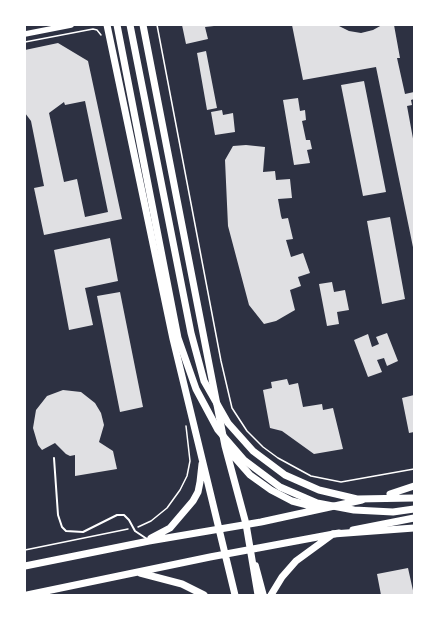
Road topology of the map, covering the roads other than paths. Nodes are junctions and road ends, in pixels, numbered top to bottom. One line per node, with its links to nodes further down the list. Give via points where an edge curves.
1 (72, 25): 6 (street)
2 (107, 25): 7 (main road, via 173,339)
3 (117, 25): 13 (main road, via 178,338 196,389 218,430 244,460 280,487 317,503 354,510 393,512)
4 (130, 25): 11 (main road, via 191,333 204,381 228,423 253,451 278,470 319,490 357,498)
5 (142, 25): 8 (main road)
6 (25, 34)
7 (199, 440): 17 (main road); 19 (main road, via 202,471 198,492 170,528)
8 (225, 446): 12 (main road, via 250,475 271,490 304,505); 15 (main road)
9 (54, 458): 19 (lane, via 58,515 66,531 83,532 117,515 124,515 135,531)
10 (414, 487): 12 (main road)
11 (414, 498)
12 (326, 508): 15 (main road)
13 (414, 509)
14 (414, 518): 18 (main road)
15 (246, 524): 17 (main road); 20 (main road)
16 (414, 528): 18 (main road)
17 (220, 529): 19 (main road); 21 (main road)
18 (333, 534): 20 (main road); 29 (main road, via 296,561 282,577)
19 (148, 540): 22 (main road)
20 (251, 549): 21 (main road); 27 (main road); 28 (street)
21 (226, 554): 23 (main road); 26 (main road)
22 (25, 566)
23 (138, 572): 24 (main road); 25 (main road, via 172,580)
24 (27, 595)
25 (204, 595)
26 (234, 595)
27 (258, 595)
28 (264, 595)
29 (272, 595)

